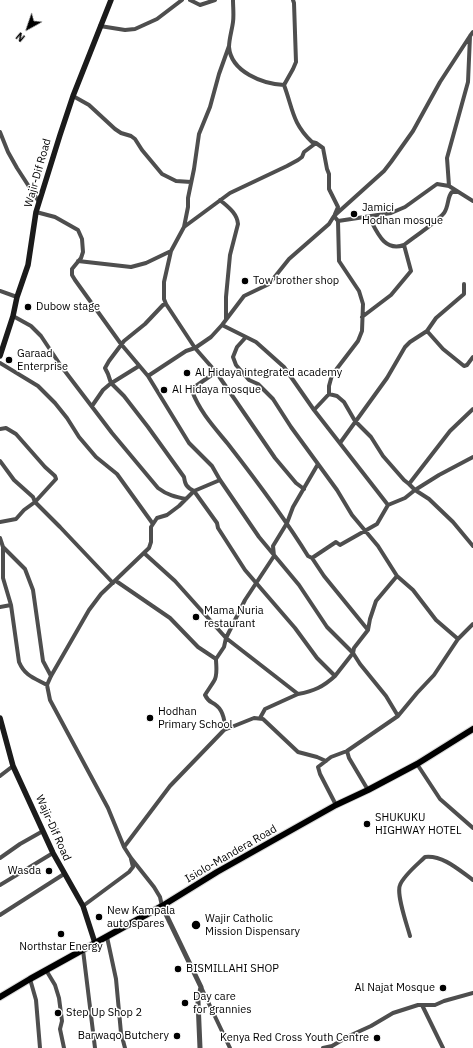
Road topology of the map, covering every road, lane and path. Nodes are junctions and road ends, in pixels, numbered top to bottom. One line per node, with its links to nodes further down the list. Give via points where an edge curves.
1 (182, 0): 7 (street, via 157,19 135,29)
2 (190, 0): 3 (street, via 200,5)
3 (215, 0)
4 (233, 0): 9 (street, via 234,19)
5 (293, 0): 10 (street, via 296,62)
6 (109, 1): 7 (main road, Wajir-Dif Road)
7 (100, 26): 11 (main road, Wajir-Dif Road)
8 (472, 34): 15 (street, via 468,82 447,158); 19 (street, via 440,82 413,131 391,162)
9 (230, 46): 10 (street, via 235,63 242,71 265,82); 14 (street, via 218,74 210,107 199,134)
10 (284, 85): 13 (street, via 290,109 299,128)
11 (73, 96): 14 (street, via 89,105 115,130 135,139 162,174 176,182); 17 (main road, Wajir-Dif Road)
12 (0, 132): 17 (street, via 14,163)
13 (316, 143): 16 (street, via 304,152 302,157 287,166); 19 (street, via 323,148 329,174 329,189 338,207)
14 (191, 182): 22 (street)
15 (449, 186): 20 (street, via 437,184 405,207 391,213); 23 (street, via 473,201 458,192 452,192 442,216)
16 (220, 200): 22 (street); 32 (street, via 238,219 230,255)
17 (40, 202): 18 (main road, Wajir-Dif Road)
18 (36, 212): 25 (street, via 55,217 78,230 83,252); 28 (main road, Wajir-Dif Road, via 28,265)
19 (334, 216): 21 (street); 32 (street, via 329,224 289,259 269,284 244,296)
20 (369, 217): 21 (street); 23 (street, via 383,241 392,246)
21 (338, 221): 31 (street, via 339,261 359,291 363,304)
22 (184, 227): 24 (street)
23 (404, 245): 31 (street, via 411,271 391,295)
24 (171, 251): 25 (street, via 131,267); 29 (street, via 164,282)
25 (78, 261): 36 (street, via 72,269 72,275)
26 (464, 284): 34 (street, via 464,294 436,318)
27 (0, 291): 28 (street)
28 (16, 297): 30 (main road, Wajir-Dif Road)
29 (166, 304): 36 (street); 37 (street)
30 (13, 316): 38 (main road, Wajir-Dif Road); 46 (street, via 31,326 41,336)
31 (362, 316): 45 (street, via 362,335 332,375 328,386)
32 (226, 319): 33 (street)
33 (222, 325): 35 (street); 37 (street, via 211,337)
34 (427, 331): 39 (street, via 443,349 464,366); 49 (street, via 405,348 387,378)
35 (246, 337): 48 (street, via 256,342 284,367); 54 (street, via 237,347 233,357 236,365 249,380 258,384 273,399)
36 (121, 344): 41 (street); 44 (street, via 105,368)
37 (195, 348): 42 (street); 43 (street, via 186,351)
38 (0, 356)
39 (473, 357)
40 (0, 363): 65 (street, via 38,386 55,403 79,437 96,457 116,474)
41 (138, 366): 43 (street); 44 (street)
42 (216, 372): 57 (street, via 275,458); 64 (street, via 193,388 196,400 213,427)
43 (148, 376): 55 (street, via 189,443 212,466)
44 (111, 384): 46 (street, via 103,390); 59 (street, via 124,396 184,477 185,484)
45 (329, 394): 48 (street); 49 (street, via 344,402)
46 (92, 406): 60 (street, via 158,488 171,496)
47 (473, 409): 56 (street, via 450,431)
48 (314, 410): 51 (street)
49 (355, 421): 51 (street); 56 (street)
50 (0, 429): 61 (street, via 11,430 55,476 56,479)
51 (340, 443): 62 (street)
52 (473, 457): 58 (street, via 439,474)
53 (0, 461): 61 (street)
54 (318, 464): 57 (street); 66 (street, via 352,515)
55 (220, 480): 59 (street); 71 (street)
56 (409, 484): 58 (street)
57 (304, 489): 64 (street)
58 (415, 490): 62 (street, via 405,498); 68 (street, via 429,499 453,522)
59 (194, 491): 60 (street); 75 (street, via 245,570)
60 (186, 499): 65 (street, via 167,515 157,518)
61 (35, 502): 63 (street, via 16,519); 74 (street)
62 (388, 505): 66 (street, via 377,524)
63 (0, 522)
64 (287, 522): 71 (street, via 273,546); 72 (street, via 308,556)
65 (153, 524): 70 (street, via 151,542)
66 (366, 529): 72 (street, via 340,545 336,542); 73 (street)
67 (0, 538): 69 (street)
68 (473, 546)
69 (3, 547): 76 (street, via 3,578); 84 (street, via 25,569 32,590 43,661)
70 (144, 553): 74 (street); 80 (street, via 175,581)
71 (274, 556): 75 (street); 82 (street, via 299,585 327,627)
72 (312, 558): 79 (street)
73 (397, 576): 79 (street, via 376,600); 81 (street, via 413,590 436,620)
74 (115, 582): 83 (street, via 170,618 198,646); 84 (street, via 101,594 89,610)
75 (257, 583): 80 (street, via 245,600); 85 (street, via 317,658)
76 (11, 605): 77 (street); 86 (street, via 19,662 27,675)
77 (0, 607)
78 (473, 624): 81 (street)
79 (368, 630): 82 (street)
80 (226, 638): 83 (street, via 224,647); 87 (street)
81 (458, 639): 88 (street, via 434,675)
82 (353, 653): 85 (street); 88 (street)
83 (216, 659): 92 (street, via 215,680 205,695 222,713)
84 (51, 676): 86 (street)
85 (335, 676): 87 (street, via 319,689)
86 (47, 685): 103 (street, via 50,700 108,808)
87 (298, 694): 90 (street, via 265,709)
88 (398, 716): 94 (street)
89 (0, 718): 93 (main road, Wajir-Dif Road)
90 (260, 718): 92 (street); 95 (street, via 298,752)
91 (473, 729): 96 (highway, Isiolo-Mandera Road)
92 (224, 730): 103 (street, via 170,786)
93 (2, 734): 97 (main road, Wajir-Dif Road)
94 (347, 751): 95 (street); 99 (street)
95 (326, 761): 100 (street, via 318,767)
96 (417, 764): 99 (highway, Isiolo-Mandera Road); 101 (street, via 440,799)
97 (13, 766): 98 (street); 102 (main road, Wajir-Dif Road)
98 (0, 776)
99 (368, 790): 100 (highway, Isiolo-Mandera Road)
100 (336, 805): 111 (highway, Isiolo-Mandera Road)
101 (473, 828)
102 (43, 831): 104 (main road, Wajir-Dif Road); 105 (street)
103 (124, 847): 106 (street)
104 (53, 853): 107 (main road, Wajir-Dif Road); 109 (street)
105 (0, 858)
106 (131, 858): 110 (street, via 133,867 129,872); 111 (street, via 154,887)
107 (64, 874): 110 (main road, Wajir-Dif Road); 112 (street)
108 (473, 880): 113 (street, via 449,863 430,856 425,857 400,885 398,891)
109 (0, 885)
110 (84, 906): 115 (main road, Wajir-Dif Road)
111 (162, 906): 114 (highway, Isiolo-Mandera Road); 119 (street)
112 (0, 915)
113 (410, 936)
114 (107, 937): 115 (highway, Isiolo-Mandera Road); 127 (street, via 116,979 121,1033)
115 (95, 943): 116 (highway, Isiolo-Mandera Road)
116 (83, 950): 117 (highway, Isiolo-Mandera Road); 126 (street)
117 (46, 970): 118 (highway, Isiolo-Mandera Road); 125 (street, via 59,998 62,1021 60,1029)
118 (30, 979): 121 (highway, Isiolo-Mandera Road); 124 (street, via 36,1000)
119 (201, 987): 128 (street, via 198,1002); 129 (street)
120 (473, 993): 122 (street, via 435,1005)
121 (0, 997)
122 (422, 1005): 123 (street, via 393,1013); 131 (street)
123 (330, 1047): 130 (street)
124 (40, 1048)
125 (64, 1048)
126 (95, 1048)
127 (125, 1048)
128 (200, 1048)
129 (230, 1048)
130 (323, 1048)
131 (444, 1048)

